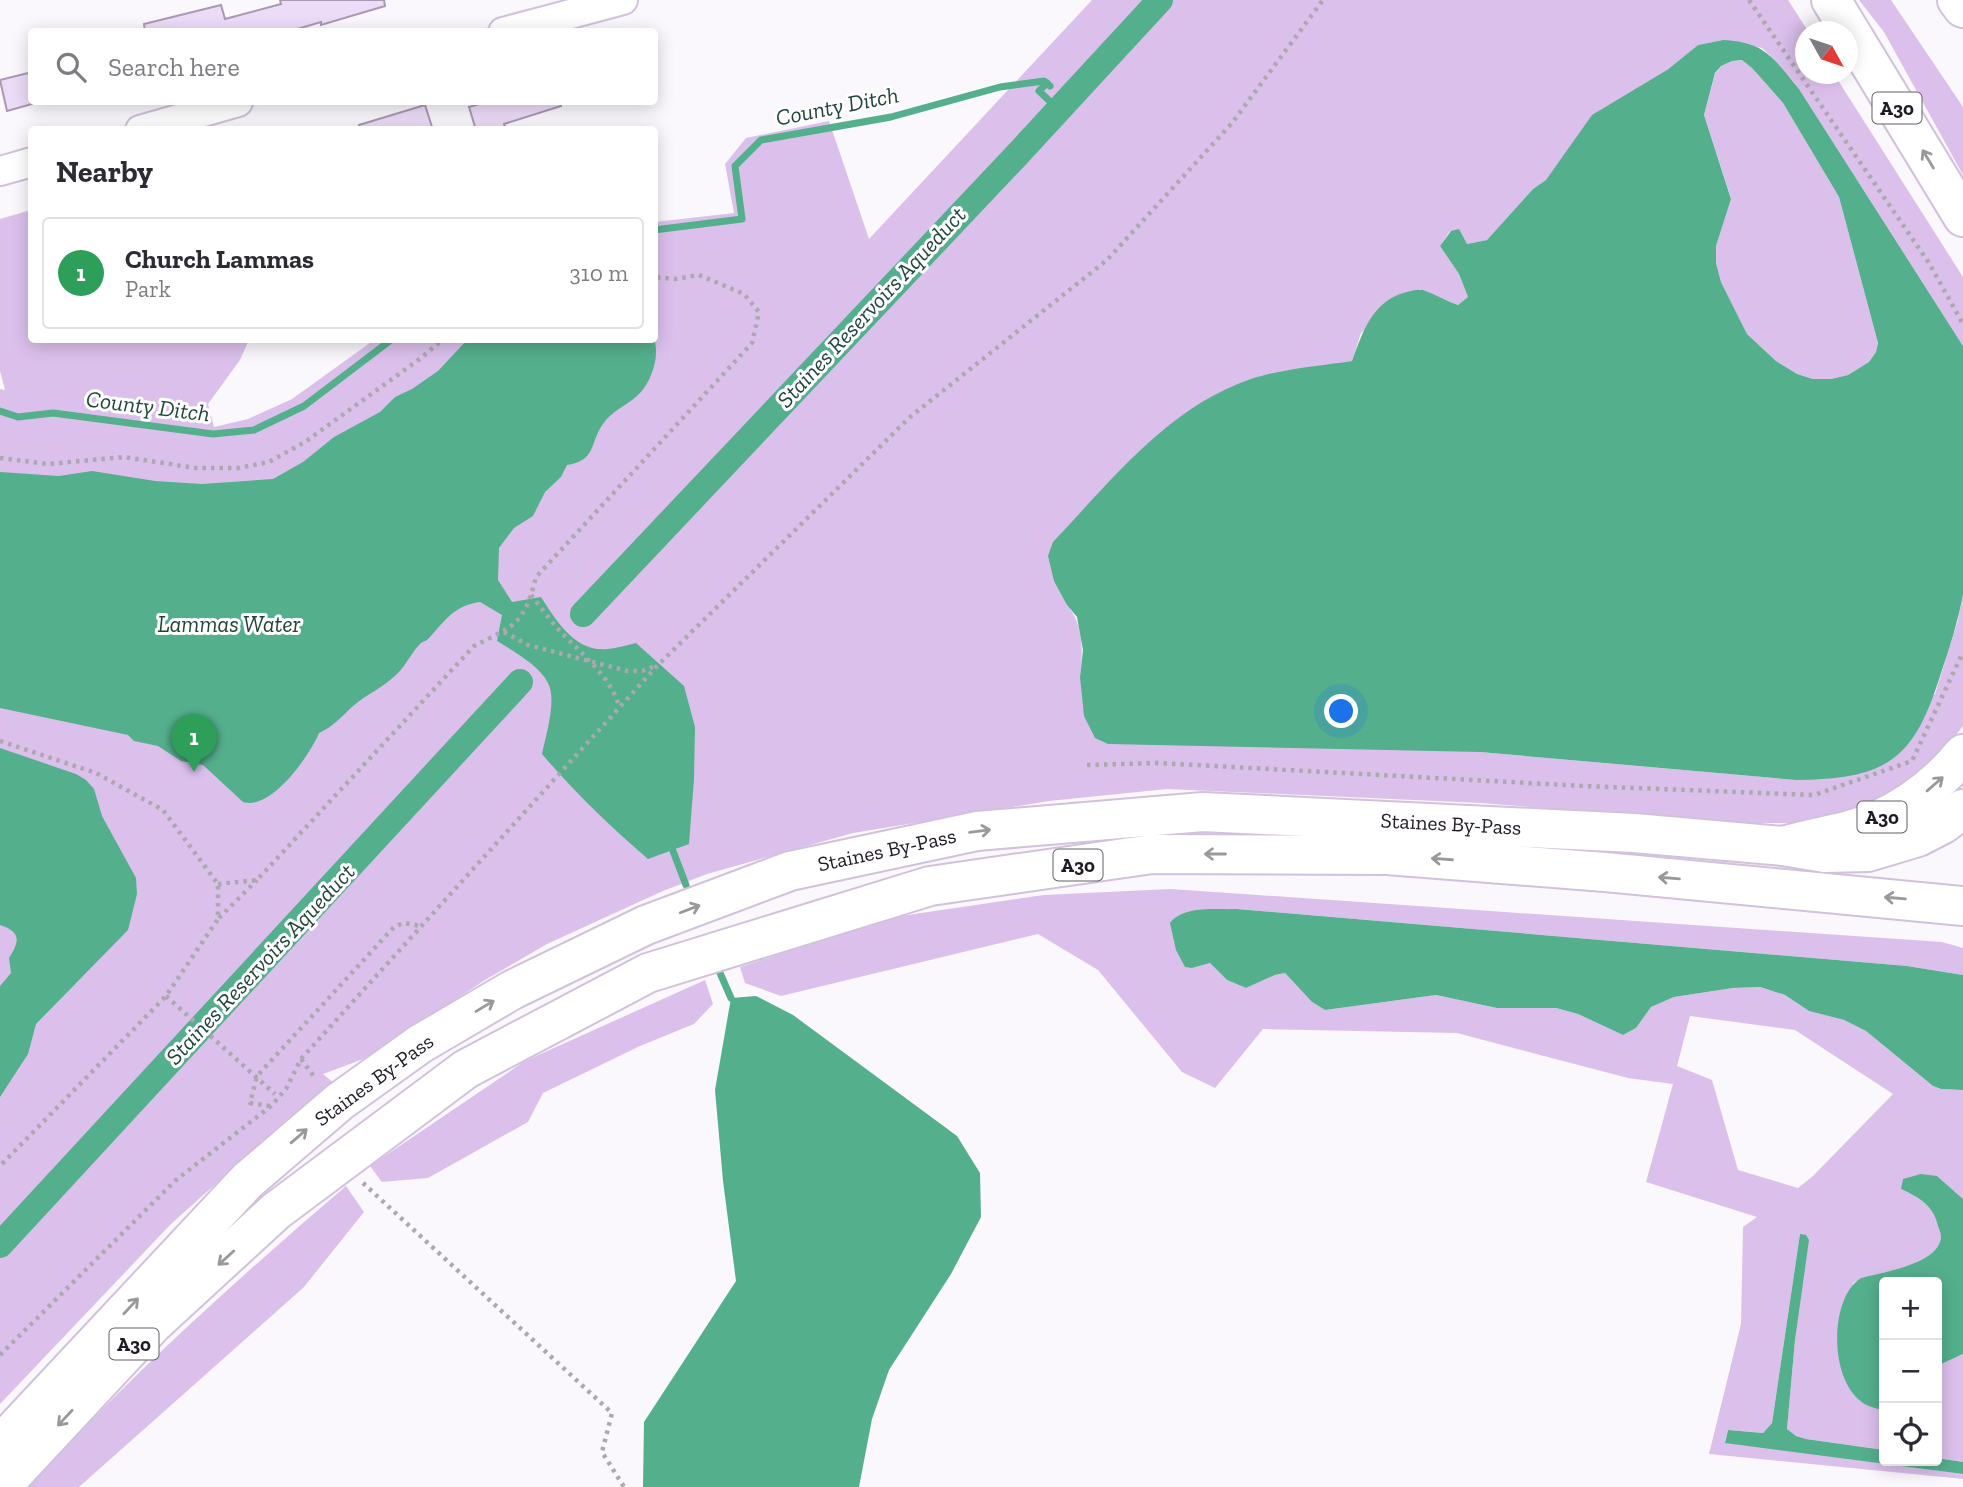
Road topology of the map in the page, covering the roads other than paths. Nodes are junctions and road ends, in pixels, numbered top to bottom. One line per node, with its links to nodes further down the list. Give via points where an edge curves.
1 (623, 0): 5 (street)
2 (1831, 0): 10 (main road, A30, one-way to 2)
3 (1957, 0): 4 (main road)
4 (1963, 8)
5 (518, 28)
6 (228, 105): 7 (street)
7 (155, 126)
8 (28, 163): 9 (street)
9 (0, 171)
10 (1963, 217)
11 (1963, 754): 13 (main road, A30, one-way to 11, via 1881,818 1927,791)
12 (1963, 809): 13 (main road, Staines By-Pass / A30, via 1917,837 1868,852 1825,853)
13 (1783, 846): 15 (main road, Staines By-Pass / A30, one-way to 13, via 247,1181 339,1102 420,1044 512,990 646,925 790,871 977,831 1203,812 1634,833)
14 (1963, 906): 16 (main road, Staines By-Pass / A30, one-way to 16, via 1387,855 1152,854 930,886 648,973 466,1069 276,1212 153,1324)
15 (0, 1445)
16 (1, 1487)

